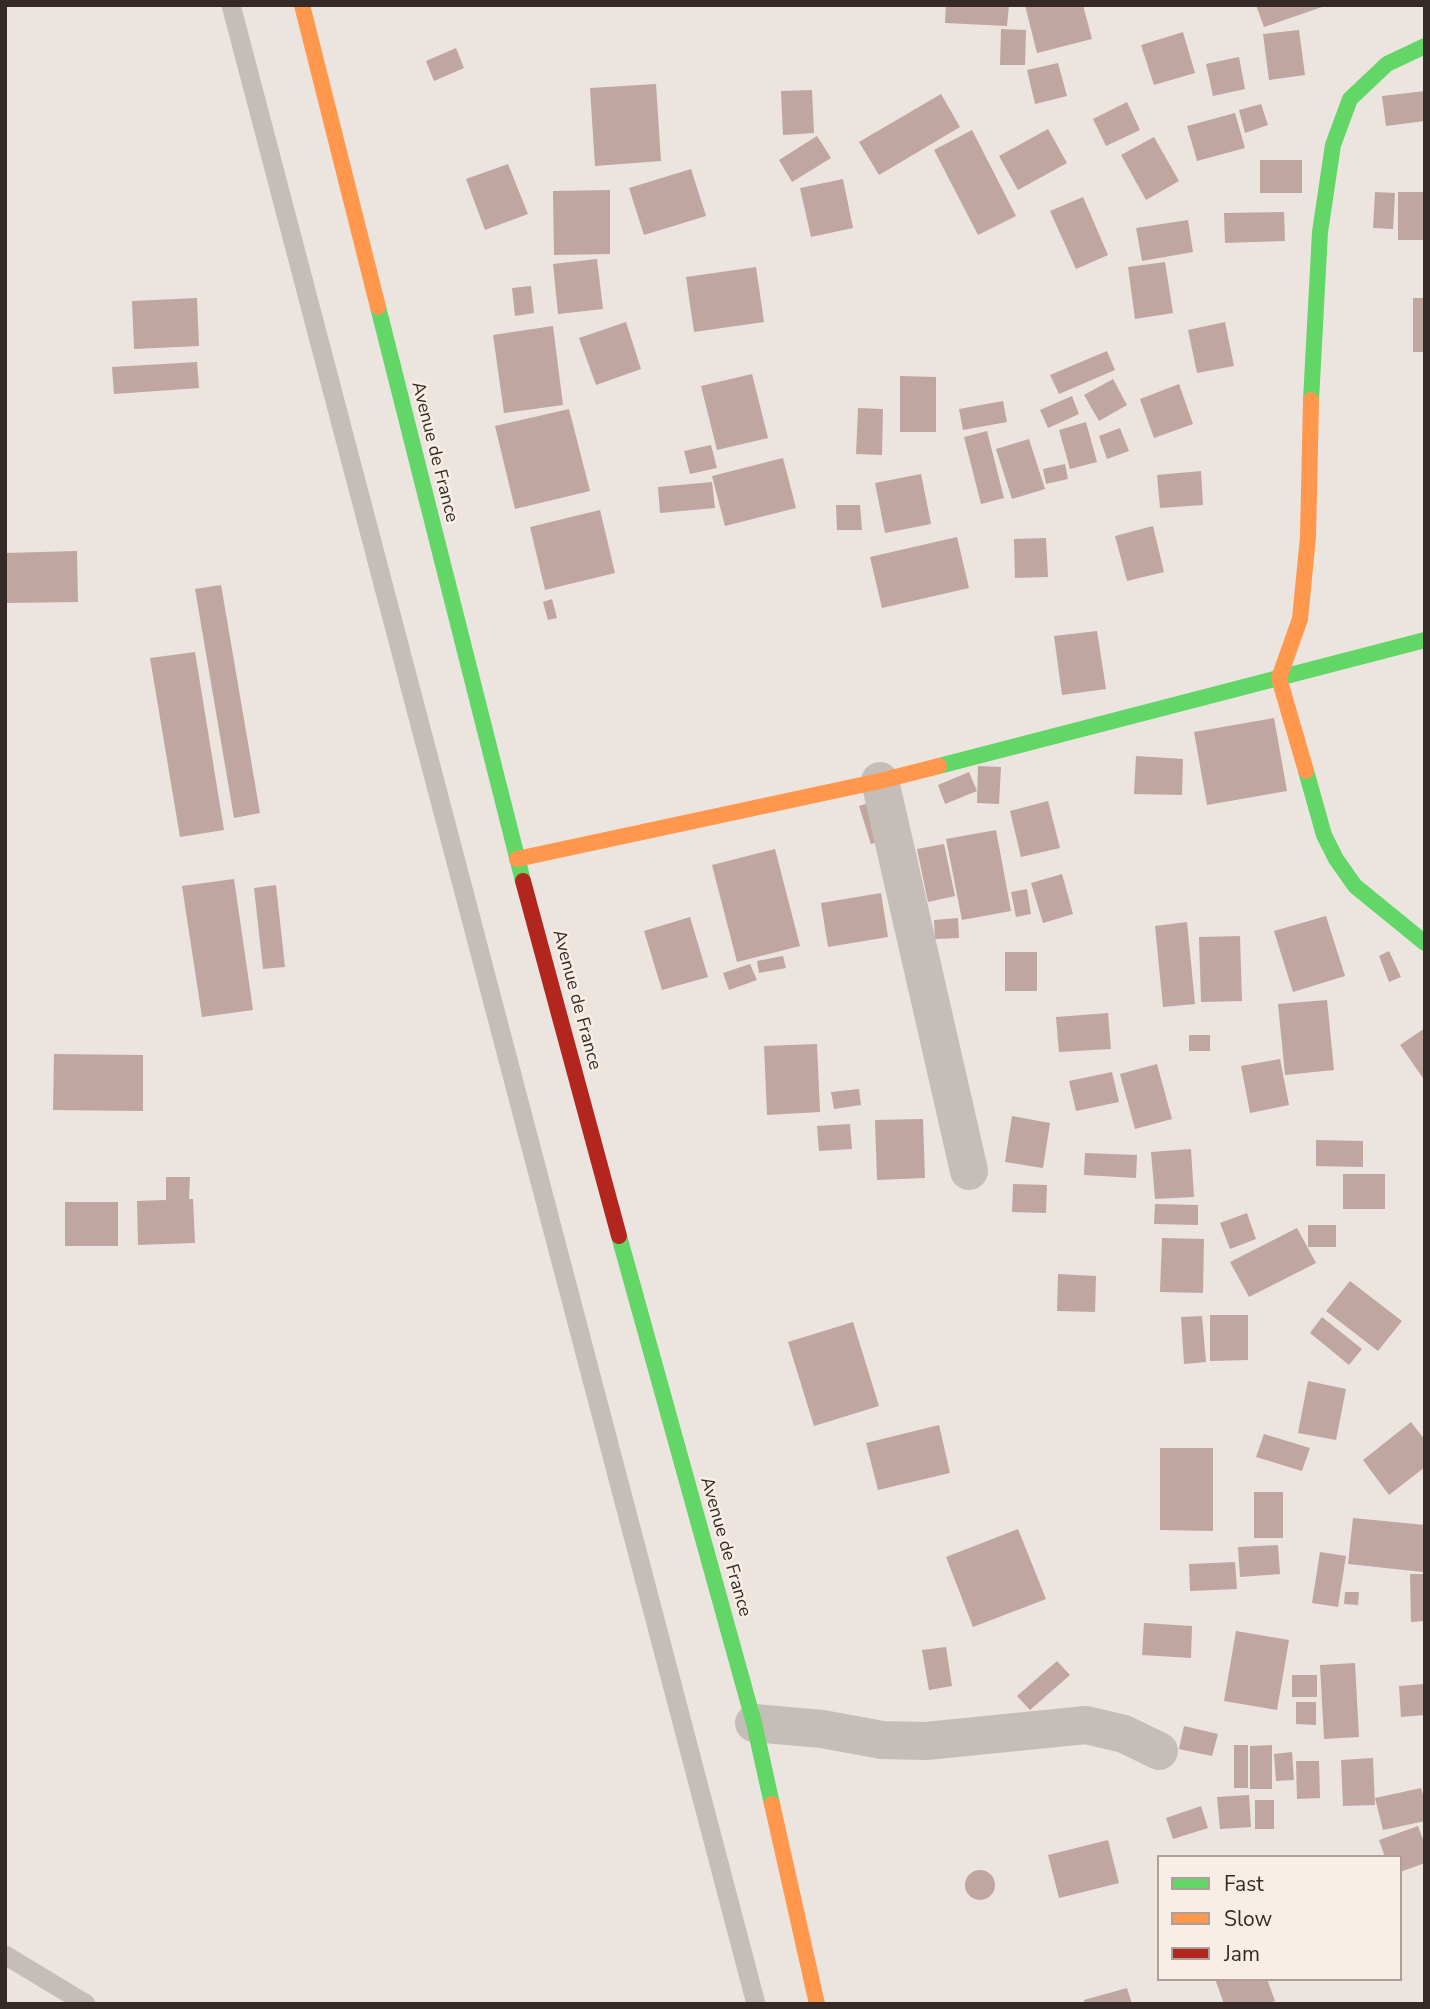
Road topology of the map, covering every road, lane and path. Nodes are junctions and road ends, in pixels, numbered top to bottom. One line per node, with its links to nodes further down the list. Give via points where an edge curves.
1 (231, 5): 14 (lane)
2 (302, 5): 7 (street, Avenue de France)
3 (1425, 46): 5 (street, via 1387,64 1350,99 1333,145 1320,232 1308,537 1300,619)
4 (1425, 640): 5 (street)
5 (1279, 678): 6 (street); 8 (street, via 1324,835 1336,859 1355,886)
6 (880, 781): 7 (street); 9 (street)
7 (517, 859): 10 (street, Avenue de France)
8 (1425, 943)
9 (969, 1171)
10 (754, 1723): 11 (street, via 915,1741 1086,1725 1124,1734); 15 (street, Avenue de France)
11 (1159, 1751)
12 (5, 1955): 13 (lane)
13 (86, 2004)
14 (756, 2004)
15 (817, 2004)

